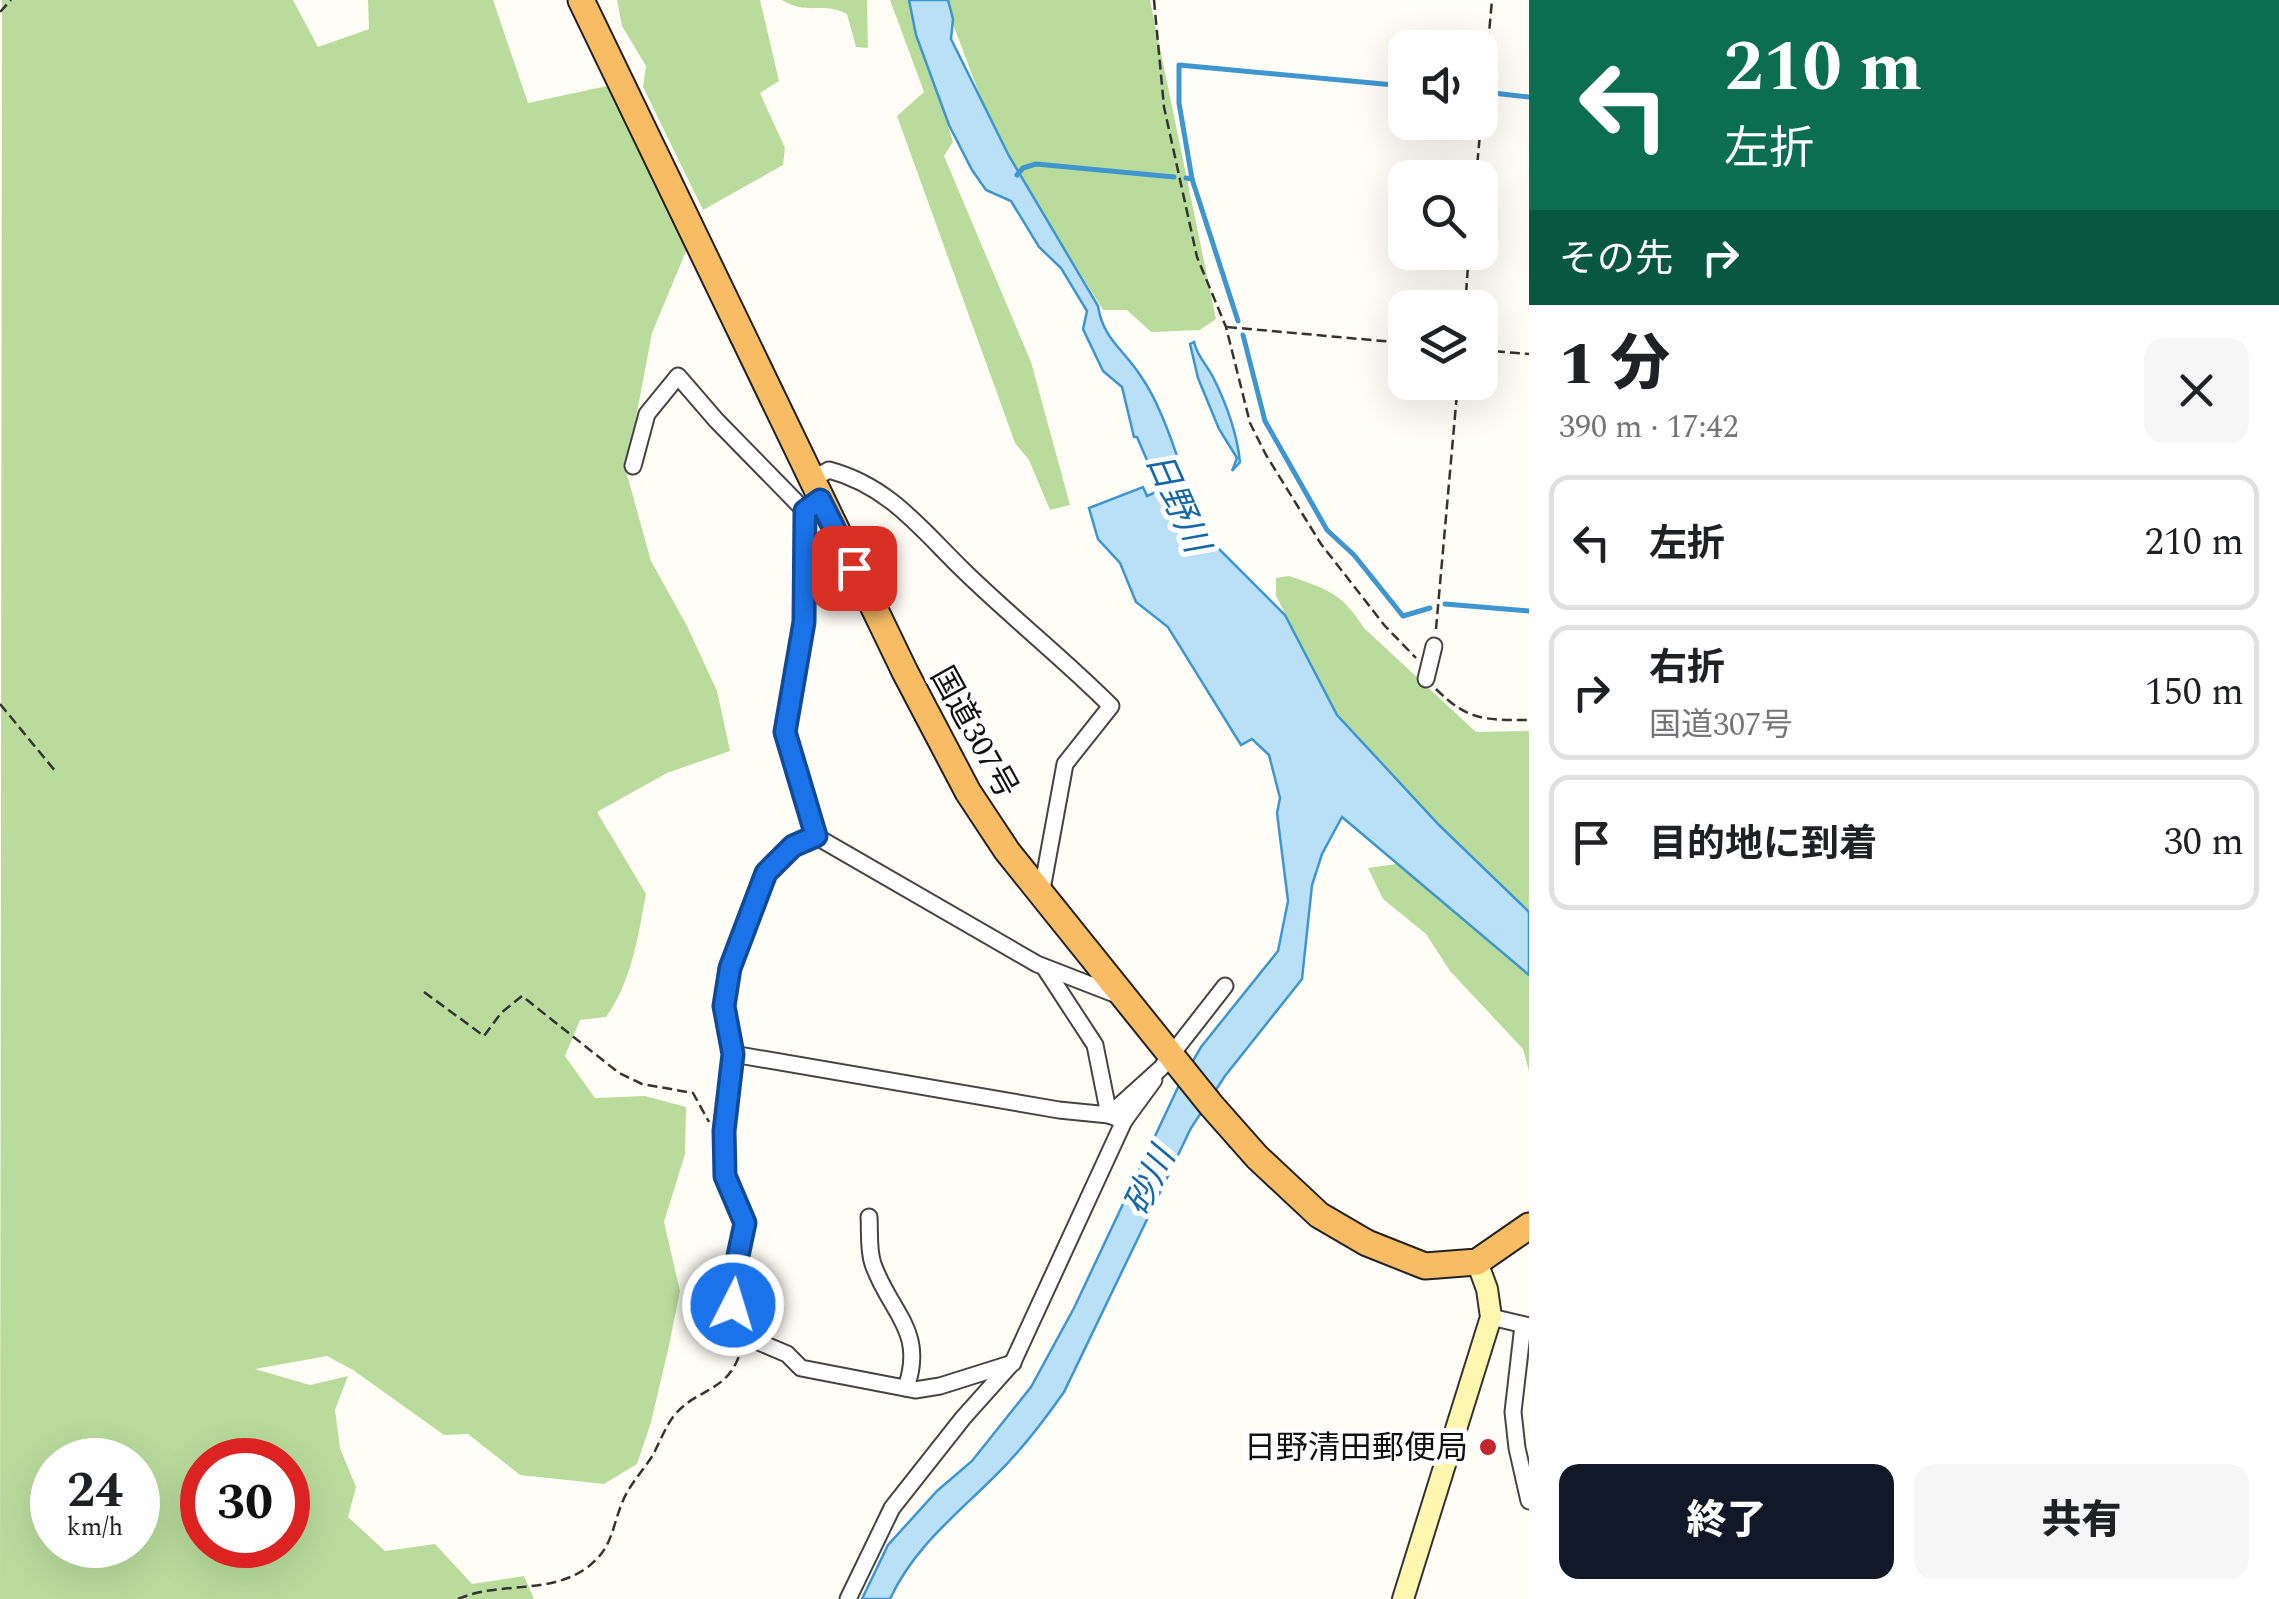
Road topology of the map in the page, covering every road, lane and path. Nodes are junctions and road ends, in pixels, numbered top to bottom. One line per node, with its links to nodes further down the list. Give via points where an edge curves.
1 (11, 0): 5 (path)
2 (581, 0): 13 (highway, 国道307号)
3 (1154, 0): 7 (path, via 1164,107 1197,257)
4 (1492, 0): 6 (path)
5 (0, 12)
6 (1478, 160)
7 (1226, 327): 8 (path); 15 (path, via 1250,422 1266,455 1321,544 1418,660)
8 (1388, 341)
9 (1498, 351): 10 (path)
10 (1529, 354)
11 (1456, 400): 14 (path)
12 (632, 466): 13 (street, via 647,414 678,376 716,420)
13 (812, 497): 19 (street, via 804,622 785,732); 20 (highway, 国道307号, via 968,792); 20 (street, via 829,470 881,494 915,518 1111,706 1065,764)
14 (1434, 646): 15 (street)
15 (1426, 679): 17 (path, via 1468,716)
16 (0, 704): 18 (path)
17 (1529, 720)
18 (56, 772)
19 (816, 836): 21 (street); 25 (street, via 793,846 766,873 748,916 724,1006)
20 (1042, 895): 24 (highway, 国道307号)
21 (1044, 967): 24 (street); 27 (street, via 1095,1044)
22 (1224, 986): 26 (street)
23 (424, 992): 28 (path, via 484,1036 522,996 620,1073 694,1094 708,1122)
24 (1124, 998): 26 (highway, 国道307号)
25 (733, 1054): 27 (street); 28 (street)
26 (1172, 1063): 27 (street); 31 (highway, 国道307号, via 1256,1158 1319,1215 1367,1244 1425,1266)
27 (1117, 1118): 35 (street)
28 (724, 1131): 34 (street, via 725,1176 745,1223 732,1284)
29 (869, 1217): 36 (street, via 871,1260 910,1342 914,1365)
30 (1529, 1226): 31 (highway)
31 (1477, 1262): 32 (main road)
32 (1491, 1316): 33 (street); 40 (main road)
33 (1526, 1326): 37 (street, via 1513,1412)
34 (742, 1339): 36 (street, via 787,1354 801,1368); 38 (path, via 732,1373 674,1416 622,1503 613,1538 585,1568 547,1585 490,1588)
35 (1013, 1362): 36 (street, via 940,1386); 39 (street, via 892,1508)
36 (906, 1388)
37 (1529, 1502)
38 (458, 1599)
39 (848, 1599)
40 (1403, 1599)

